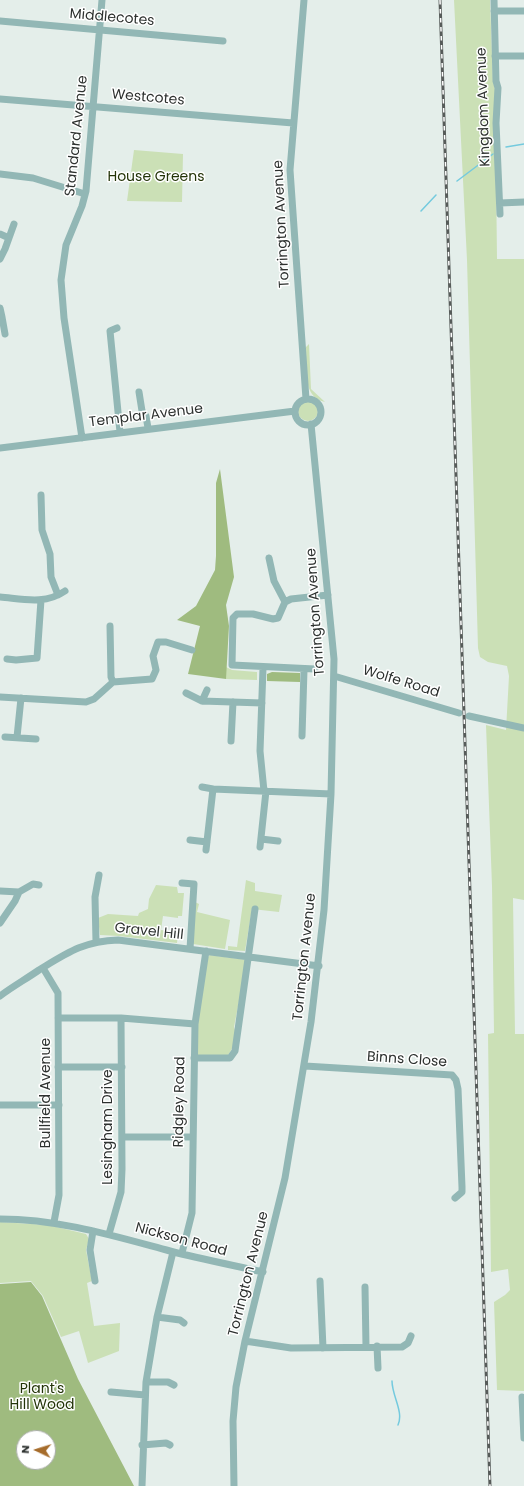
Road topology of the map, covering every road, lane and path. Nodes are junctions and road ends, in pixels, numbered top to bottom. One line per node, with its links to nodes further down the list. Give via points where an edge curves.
1 (102, 0): 7 (street, Standard Avenue)
2 (304, 0): 13 (street, Torrington Avenue)
3 (494, 0): 4 (street, Kingdom Avenue)
4 (494, 11): 5 (street); 9 (street, Kingdom Avenue)
5 (524, 11)
6 (0, 22): 7 (street, Middlecotes)
7 (100, 29): 8 (street, Middlecotes); 12 (street, Standard Avenue)
8 (223, 41)
9 (496, 56): 10 (street); 17 (street, Kingdom Avenue)
10 (524, 56)
11 (0, 99): 12 (street, Westcotes)
12 (94, 107): 13 (street, Westcotes); 15 (street, Standard Avenue)
13 (293, 123): 30 (street, Torrington Avenue, via 290,170)
14 (0, 174): 15 (street, via 33,178)
15 (85, 194): 35 (street, Standard Avenue, via 66,245 61,280 64,318)
16 (524, 202): 17 (street)
17 (500, 203): 18 (street, Kingdom Avenue)
18 (500, 214)
19 (14, 224): 21 (street)
20 (0, 234): 21 (street)
21 (9, 238): 22 (street)
22 (0, 259)
23 (0, 308): 24 (street)
24 (1, 318): 26 (street)
25 (117, 328): 27 (street, via 110,331)
26 (5, 334)
27 (111, 348): 28 (street); 34 (street)
28 (119, 348)
29 (139, 392): 33 (street)
30 (306, 399): 31 (street, via 298,404); 32 (street, via 316,402 321,411 317,421)
31 (295, 411): 32 (street, via 300,422); 33 (street, Templar Avenue)
32 (311, 424): 41 (street, Torrington Avenue)
33 (148, 428): 34 (street, Templar Avenue)
34 (120, 432): 35 (street, Templar Avenue)
35 (82, 438): 36 (street, Templar Avenue)
36 (0, 448)
37 (41, 494): 40 (street, via 42,530 50,554 51,577)
38 (269, 558): 44 (street, via 274,581)
39 (65, 591): 40 (street)
40 (58, 595): 43 (street)
41 (328, 595): 44 (street, via 301,597); 53 (street, Torrington Avenue, via 333,632)
42 (0, 597): 43 (street)
43 (41, 600): 48 (street, via 41,659)
44 (286, 602): 50 (street, via 278,618 253,614 236,614 233,618 232,665)
45 (110, 626): 54 (street)
46 (192, 650): 54 (street, via 158,642 153,656 156,670 152,679)
47 (7, 659): 48 (street)
48 (16, 660): 49 (street)
49 (16, 668)
50 (263, 668): 51 (street); 61 (street)
51 (304, 670): 52 (street); 65 (street)
52 (315, 670)
53 (334, 676): 62 (street, Wolfe Road); 73 (street, Torrington Avenue)
54 (113, 682): 58 (street, via 94,699 86,702)
55 (207, 690): 59 (street)
56 (186, 693): 59 (street)
57 (0, 697): 58 (street)
58 (21, 698): 67 (street)
59 (202, 701): 60 (street)
60 (233, 702): 61 (street); 69 (street)
61 (262, 703): 72 (street, via 260,751)
62 (459, 713)
63 (469, 716): 64 (street)
64 (524, 728)
65 (302, 736)
66 (5, 737): 67 (street)
67 (17, 737): 68 (street)
68 (36, 739)
69 (231, 741)
70 (202, 787): 71 (street)
71 (213, 788): 72 (street); 77 (street)
72 (265, 791): 73 (street); 74 (street)
73 (331, 794): 91 (street, Torrington Avenue)
74 (261, 839): 76 (street); 78 (street)
75 (190, 840): 77 (street)
76 (278, 841)
77 (207, 842): 79 (street)
78 (260, 847)
79 (206, 850)
80 (99, 875): 87 (street, via 95,897)
81 (182, 883): 88 (street, Gravel Hill, via 194,884)
82 (39, 885): 84 (street, via 33,884)
83 (0, 891): 84 (street)
84 (19, 892): 86 (street)
85 (255, 908): 90 (street)
86 (0, 923)
87 (96, 942): 88 (street, Gravel Hill, via 118,940); 92 (street, Gravel Hill, via 72,950)
88 (190, 949): 89 (street, Gravel Hill)
89 (206, 951): 90 (street, Gravel Hill); 96 (street, Ridgley Road)
90 (249, 956): 91 (street, Gravel Hill); 97 (street, via 235,1051 228,1058)
91 (319, 966): 98 (street, Torrington Avenue)
92 (43, 968): 93 (street, Gravel Hill); 94 (street, Bullfield Avenue, via 57,989)
93 (1, 992)
94 (58, 1018): 95 (street); 99 (street, Bullfield Avenue)
95 (121, 1018): 96 (street); 100 (street, Lesingham Drive)
96 (195, 1024): 97 (street, Ridgley Road)
97 (194, 1058): 104 (street, Ridgley Road)
98 (305, 1066): 105 (street, Binns Close, via 452,1075 458,1089 462,1187 462,1192); 112 (street, Torrington Avenue, via 285,1178)
99 (58, 1067): 100 (street); 101 (street, Bullfield Avenue)
100 (122, 1067): 103 (street, Lesingham Drive)
101 (59, 1105): 102 (street); 107 (street, Bullfield Avenue, via 60,1194)
102 (0, 1106)
103 (122, 1136): 104 (street); 109 (street, Lesingham Drive, via 121,1192)
104 (193, 1137): 111 (street, Ridgley Road, via 192,1213)
105 (455, 1198)
106 (0, 1218): 107 (street, Nickson Road)
107 (54, 1222): 108 (street, Nickson Road)
108 (93, 1231): 109 (street, Nickson Road); 113 (street, via 90,1250)
109 (109, 1234): 110 (street, Nickson Road)
110 (173, 1252): 111 (street, Nickson Road); 116 (street)
111 (182, 1253): 112 (street, Nickson Road)
112 (263, 1272): 119 (street, Torrington Avenue)
113 (95, 1281)
114 (320, 1282): 122 (street)
115 (365, 1287): 120 (street)
116 (157, 1317): 117 (street, via 180,1320); 124 (street)
117 (184, 1323)
118 (411, 1336): 121 (street, via 408,1343 402,1347)
119 (245, 1340): 122 (street, via 291,1348); 133 (street, Torrington Avenue, via 236,1387 233,1421)
120 (366, 1346): 121 (street); 122 (street)
121 (377, 1346): 123 (street)
122 (323, 1348)
123 (378, 1368)
124 (146, 1382): 125 (street, via 168,1382); 127 (street)
125 (174, 1385)
126 (111, 1392): 127 (street)
127 (145, 1395): 130 (street)
128 (522, 1397): 129 (street)
129 (524, 1438)
130 (142, 1445): 131 (street); 132 (street)
131 (170, 1445)
132 (142, 1486)
133 (234, 1486)

